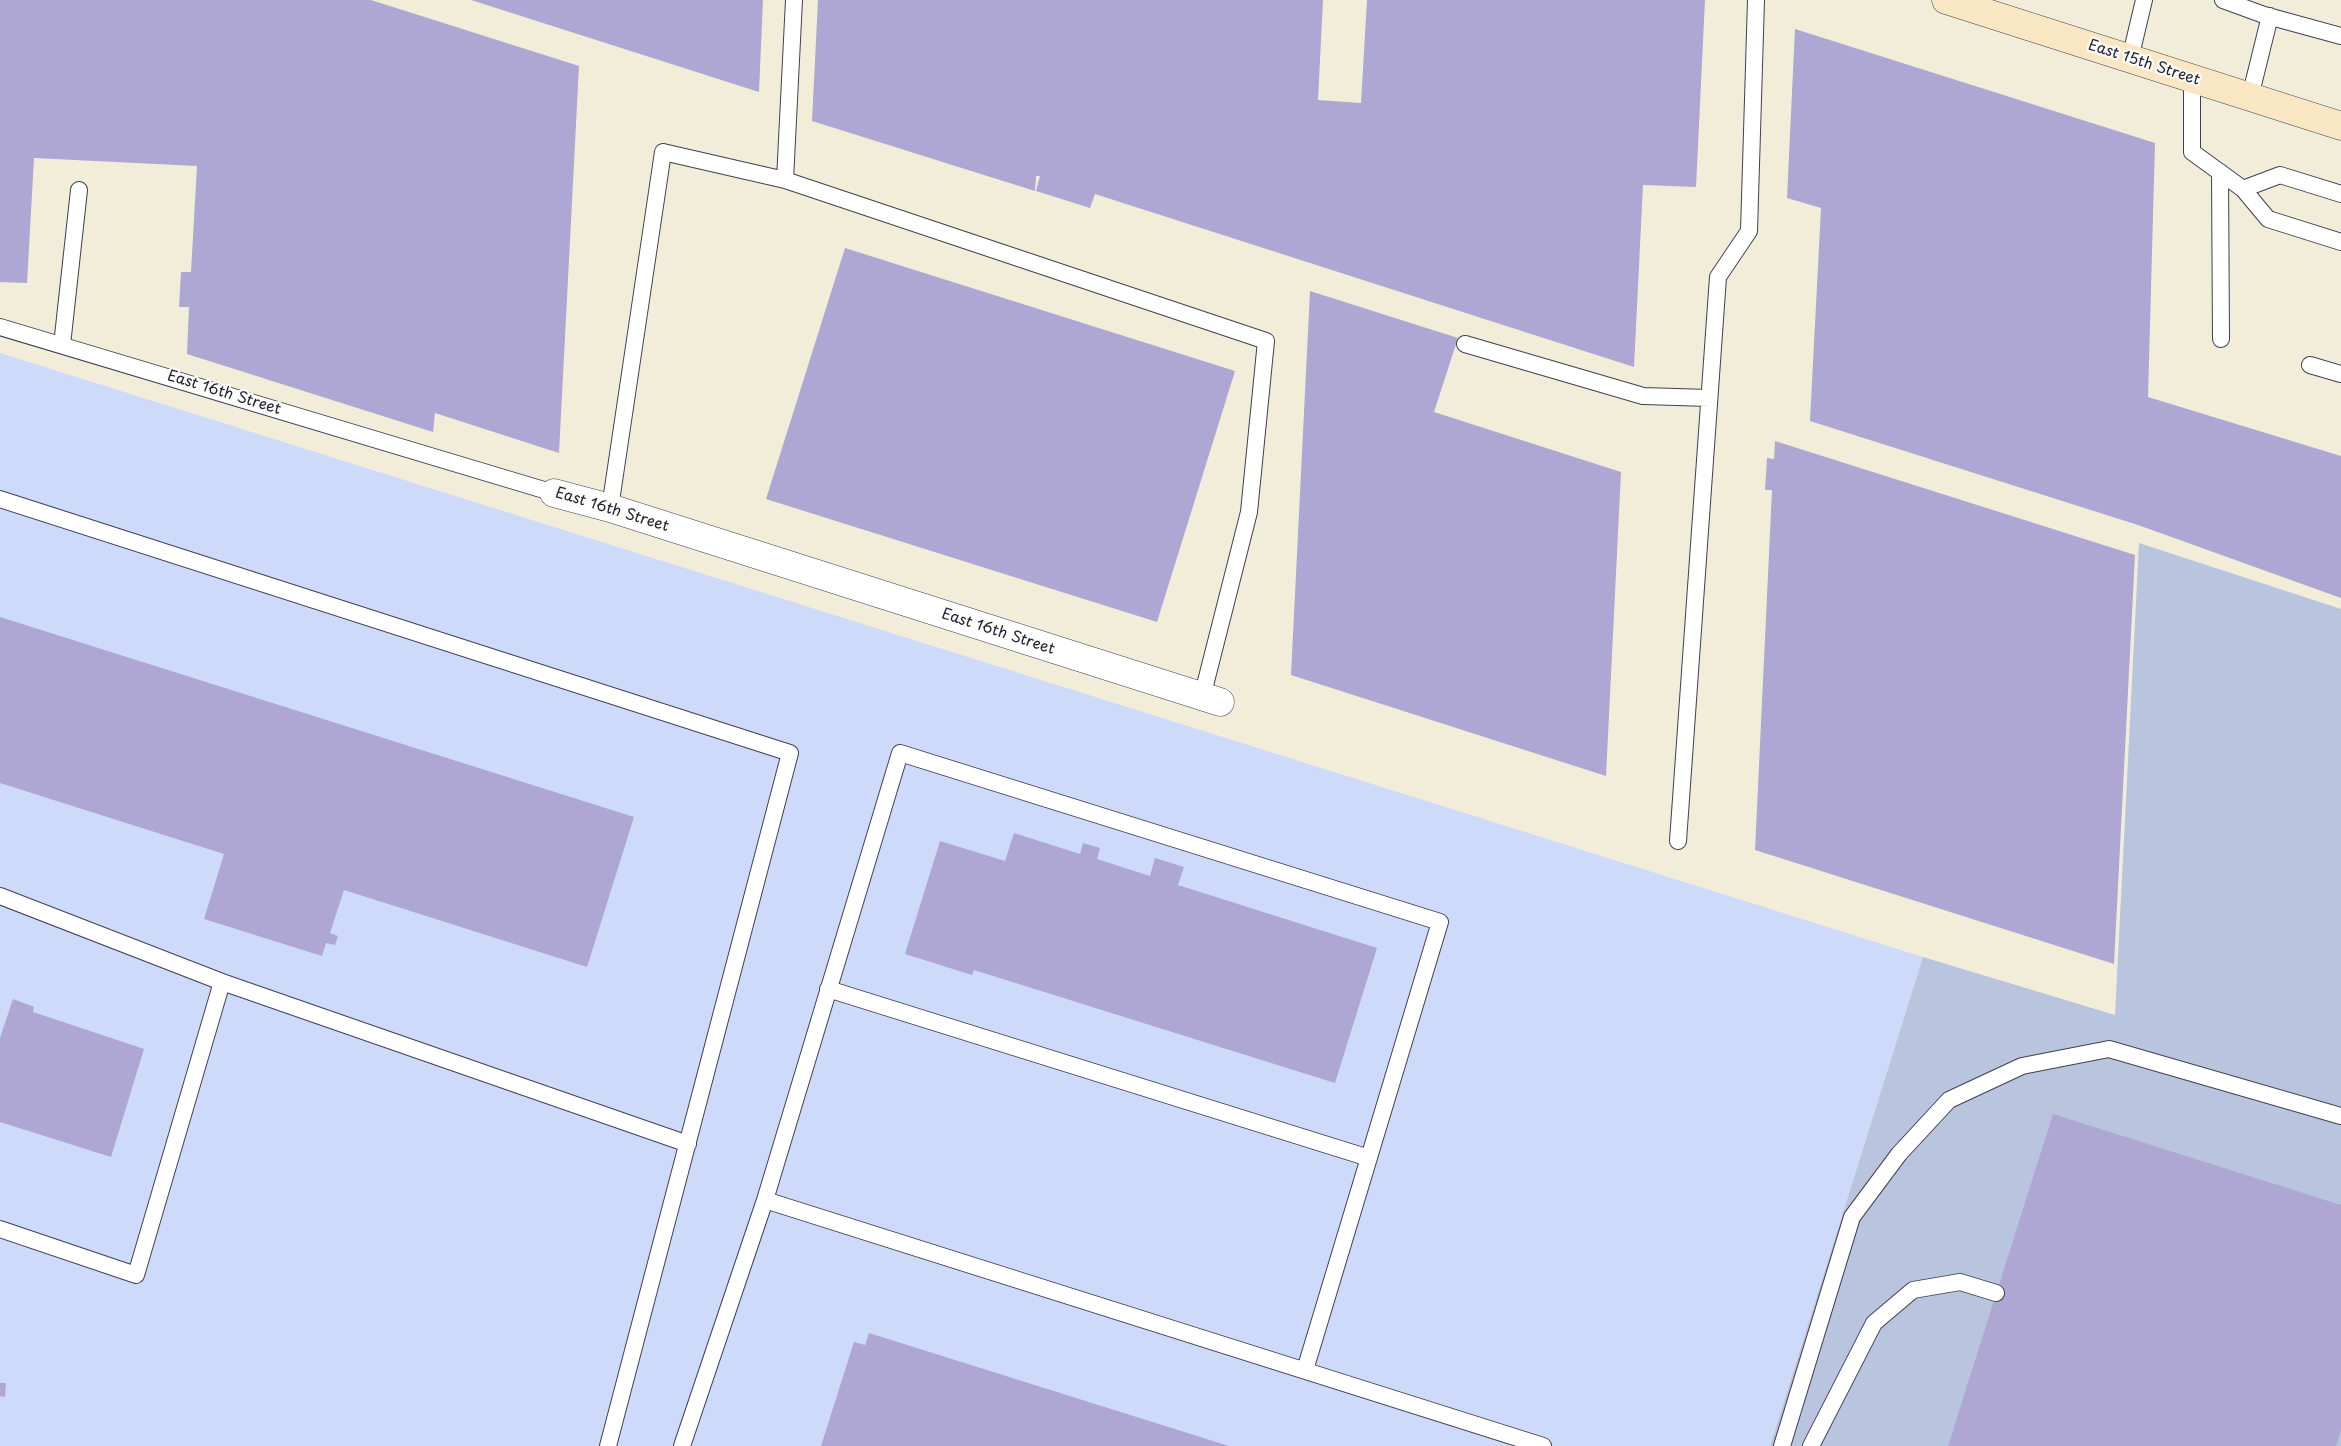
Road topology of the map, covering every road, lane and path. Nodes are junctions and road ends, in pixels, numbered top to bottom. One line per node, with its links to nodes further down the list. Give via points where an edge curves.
1 (794, 0): 13 (lane)
2 (1756, 0): 24 (lane, via 1749,231 1718,277)
3 (1946, 0): 8 (street, East 15th Street)
4 (2144, 0): 8 (lane)
5 (2223, 0): 6 (lane)
6 (2270, 16): 7 (lane); 10 (lane)
7 (2341, 36)
8 (2130, 59): 9 (street, East 15th Street)
9 (2192, 78): 10 (street, East 15th Street); 12 (lane, via 2192,152)
10 (2250, 97): 11 (street, East 15th Street)
11 (2341, 126)
12 (2220, 172): 14 (lane); 19 (lane)
13 (785, 180): 27 (lane, via 663,152); 28 (lane, via 1266,341 1249,512)
14 (2243, 189): 16 (lane, via 2280,175); 17 (lane, via 2268,219)
15 (79, 190): 21 (lane)
16 (2341, 194)
17 (2341, 242)
18 (0, 327): 21 (lane, East 16th Street)
19 (2221, 339)
20 (1465, 344): 24 (lane, via 1643,396)
21 (62, 345): 25 (lane, East 16th Street)
22 (2310, 365): 23 (lane)
23 (2341, 374)
24 (1709, 398): 29 (lane)
25 (554, 493): 27 (street, East 16th Street)
26 (0, 499): 34 (lane, via 790,754)
27 (610, 508): 28 (street, East 16th Street)
28 (1211, 700)
29 (1678, 841)
30 (0, 896): 31 (lane)
31 (222, 982): 34 (lane); 37 (lane, via 136,1275)
32 (828, 989): 35 (lane); 35 (lane, via 900,753 1440,922); 36 (lane)
33 (2341, 1116): 43 (lane, via 2109,1049 2022,1066 1949,1100 1899,1154 1852,1218)
34 (688, 1144): 40 (lane)
35 (1368, 1158): 39 (lane)
36 (764, 1200): 39 (lane); 41 (lane)
37 (0, 1229)
38 (1996, 1293): 44 (lane, via 1960,1282 1913,1290 1874,1323)
39 (1305, 1370): 42 (lane)
40 (608, 1446)
41 (682, 1446)
42 (1543, 1446)
43 (1782, 1446)
44 (1812, 1446)

